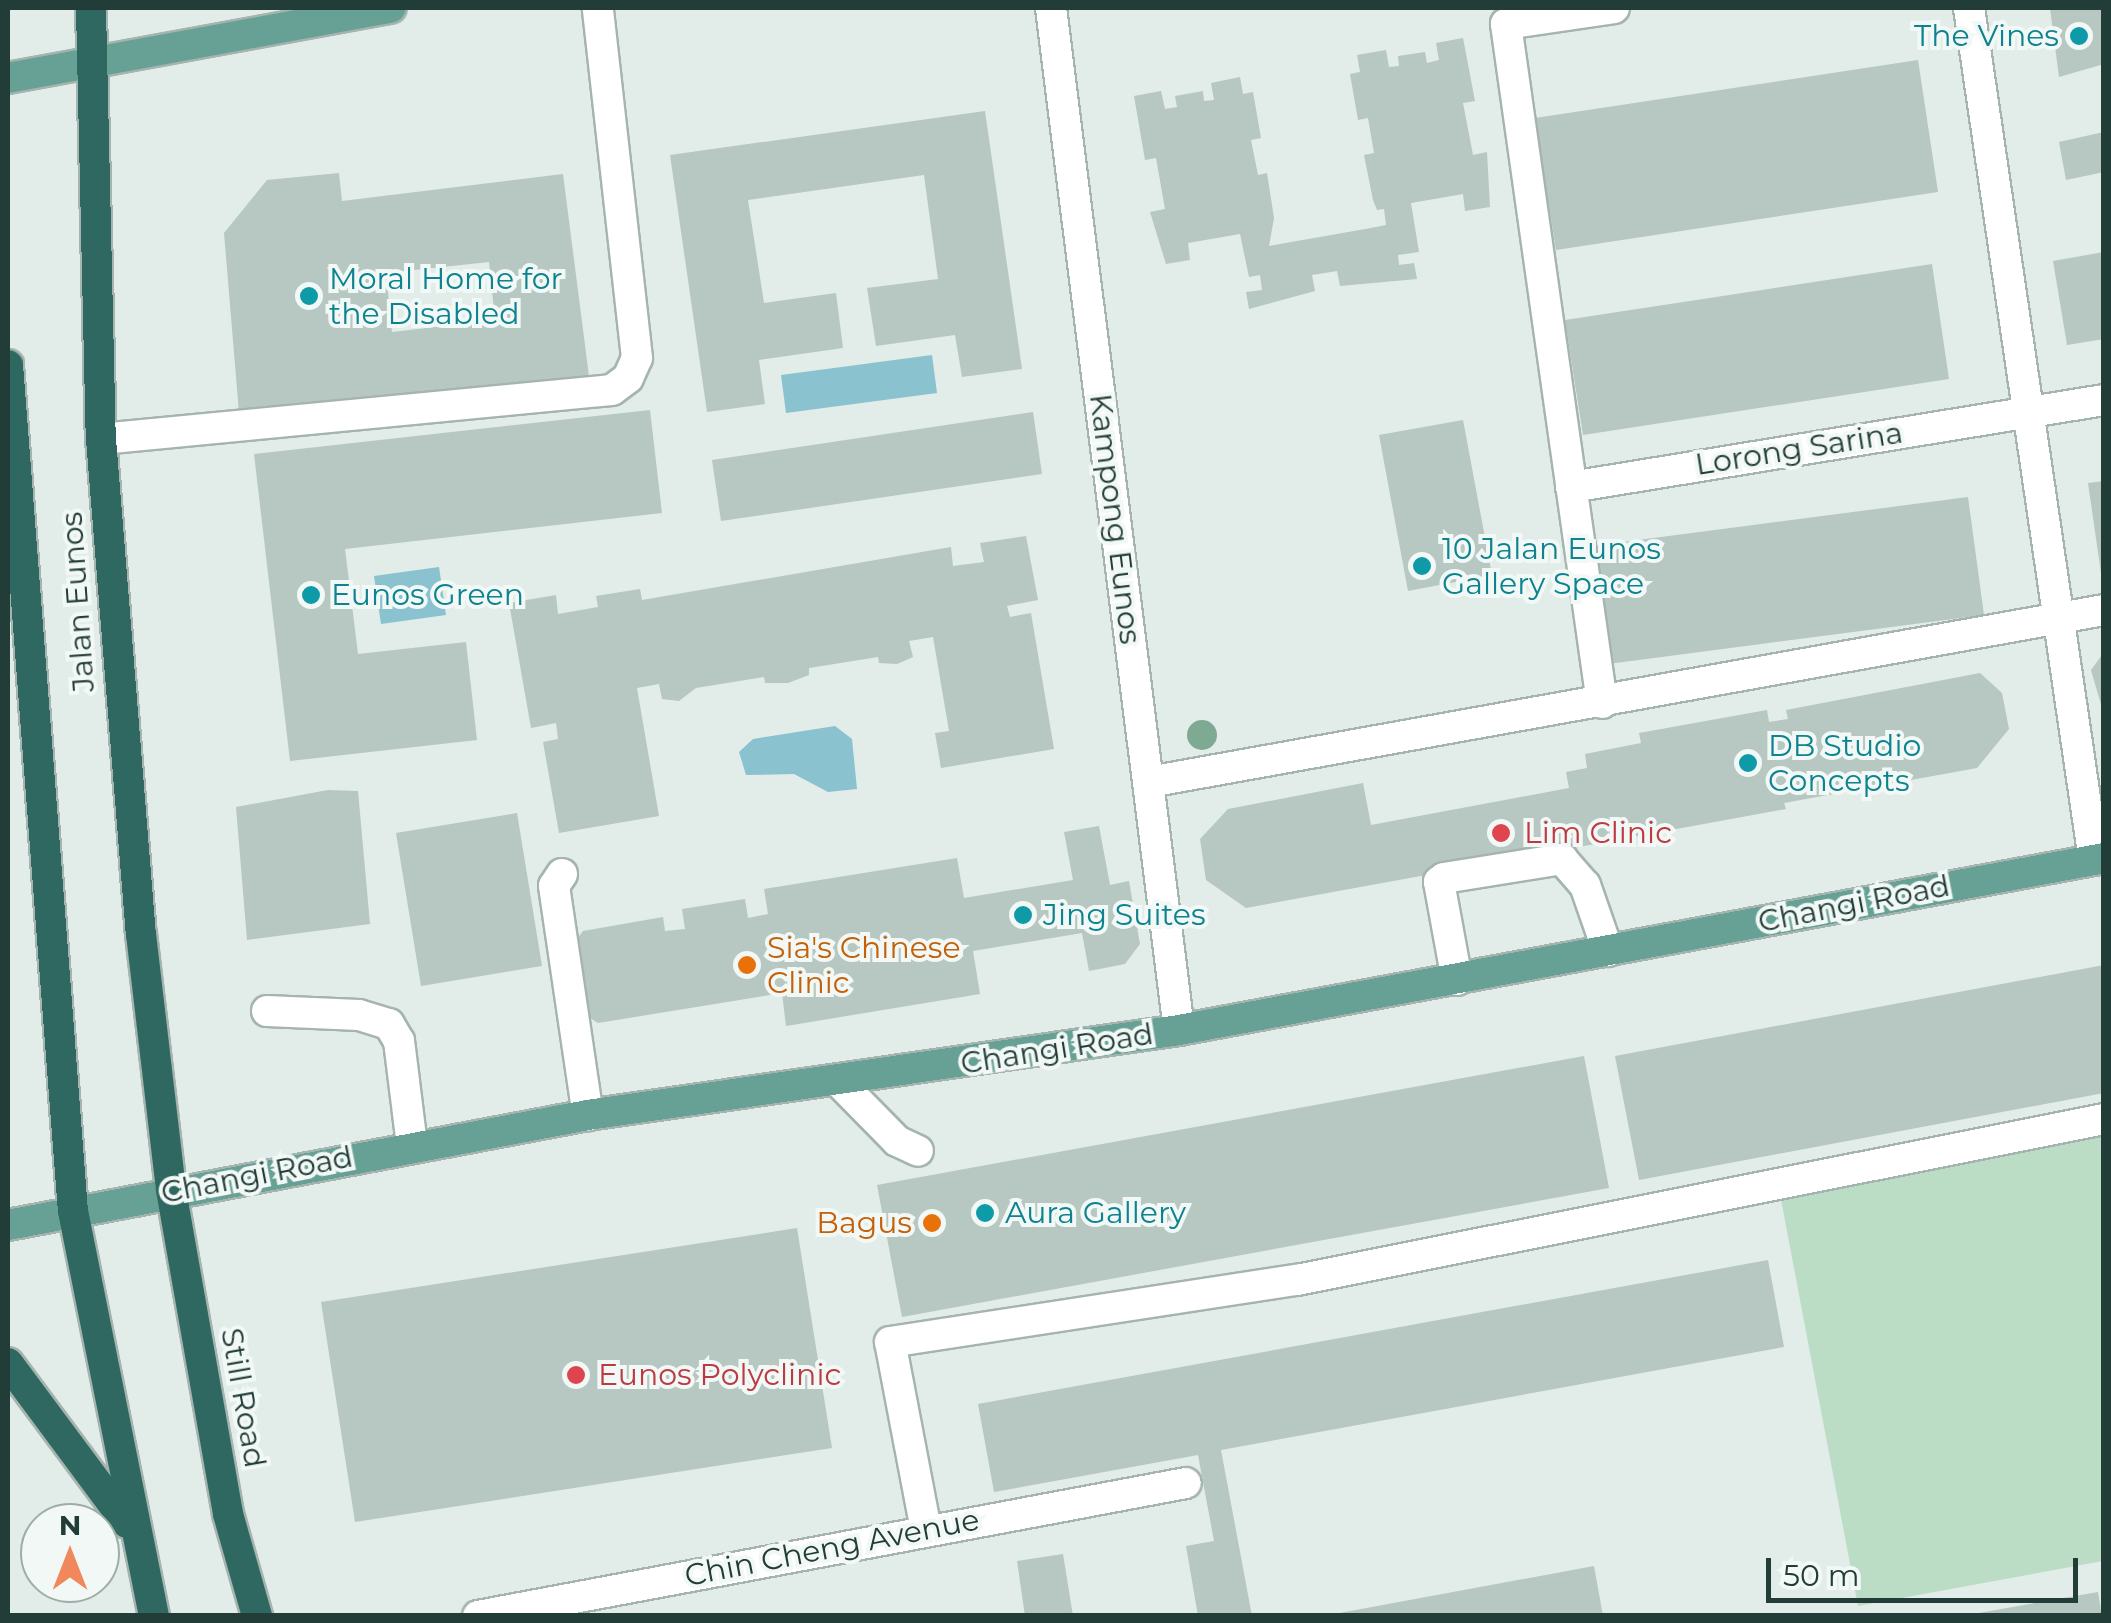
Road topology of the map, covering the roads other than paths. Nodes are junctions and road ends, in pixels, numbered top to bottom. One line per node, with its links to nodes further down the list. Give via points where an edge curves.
1 (90, 8): 7 (highway, Jalan Eunos)
2 (391, 8): 7 (main road)
3 (598, 8): 12 (street, via 637,358 628,378 612,390)
4 (1051, 8): 17 (street, Kampong Eunos)
5 (1614, 8): 13 (street, via 1506,24)
6 (1969, 8): 11 (street)
7 (90, 66): 8 (main road); 12 (highway, Jalan Eunos)
8 (8, 78)
9 (8, 365): 30 (highway, Jalan Eunos)
10 (2104, 400): 11 (street, Lorong Sarina)
11 (2028, 412): 13 (street, Lorong Sarina); 15 (street)
12 (101, 439): 29 (highway, Jalan Eunos, via 117,680)
13 (1571, 487): 16 (street)
14 (2104, 610): 15 (street)
15 (2058, 620): 16 (street); 18 (street)
16 (1602, 703): 17 (street)
17 (1149, 782): 23 (street, Kampong Eunos)
18 (2099, 859): 20 (main road, Changi Road)
19 (562, 874): 25 (street, via 554,886)
20 (1608, 951): 21 (main road, Changi Road); 21 (street, via 1584,885 1562,859 1444,878 1439,882)
21 (1457, 980): 23 (main road, Changi Road)
22 (267, 1010): 27 (street, via 359,1015 389,1024 399,1041)
23 (1178, 1030): 24 (main road, Changi Road)
24 (840, 1083): 25 (main road, Changi Road); 28 (street, via 896,1141)
25 (588, 1115): 27 (main road, Changi Road)
26 (2104, 1120): 35 (street, via 1297,1280 890,1342)
27 (412, 1145): 29 (main road, Changi Road)
28 (918, 1151)
29 (171, 1190): 30 (main road, Changi Road); 37 (highway, Still Road, via 228,1514)
30 (73, 1211): 31 (main road, Changi Road); 34 (highway)
31 (8, 1225)
32 (8, 1363): 34 (highway)
33 (1186, 1484): 35 (street, Chin Cheng Avenue)
34 (132, 1529): 36 (highway)
35 (926, 1530): 38 (street, Chin Cheng Avenue)
36 (154, 1616)
37 (257, 1616)
38 (478, 1616)

